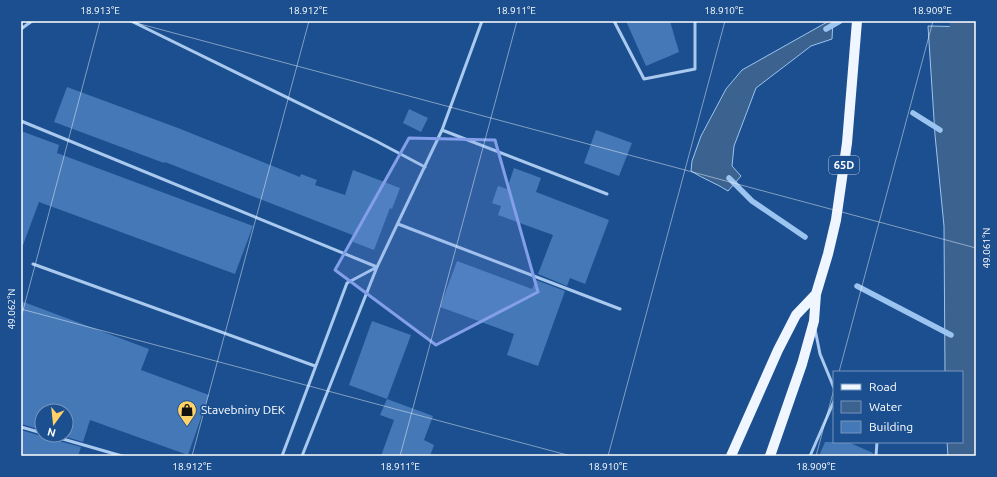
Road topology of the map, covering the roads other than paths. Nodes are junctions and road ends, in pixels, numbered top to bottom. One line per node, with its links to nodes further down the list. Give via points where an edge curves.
1 (32, 21): 7 (lane)
2 (131, 21): 10 (lane)
3 (482, 21): 9 (lane)
4 (614, 21): 5 (lane, via 644,79 695,69)
5 (695, 21)
6 (857, 21): 15 (main road, 65D, via 843,178 828,254)
7 (21, 29)
8 (21, 121): 14 (lane)
9 (442, 130): 10 (lane); 11 (lane)
10 (425, 167): 12 (lane)
11 (608, 194)
12 (398, 224): 14 (lane); 16 (lane)
13 (33, 264): 18 (lane)
14 (377, 267): 18 (lane, via 347,283); 27 (lane)
15 (816, 294): 17 (main road, 65D); 28 (main road, 65D, via 796,315)
16 (620, 309)
17 (814, 321): 19 (lane, via 820,354); 29 (main road, 65D)
18 (316, 366): 26 (lane)
19 (832, 384)
20 (833, 403): 30 (lane)
21 (21, 427): 22 (lane)
22 (34, 431)
23 (74, 442): 25 (lane)
24 (877, 443): 31 (lane)
25 (122, 456)
26 (282, 456)
27 (302, 456)
28 (731, 456)
29 (770, 456)
30 (810, 456)
31 (876, 456)

